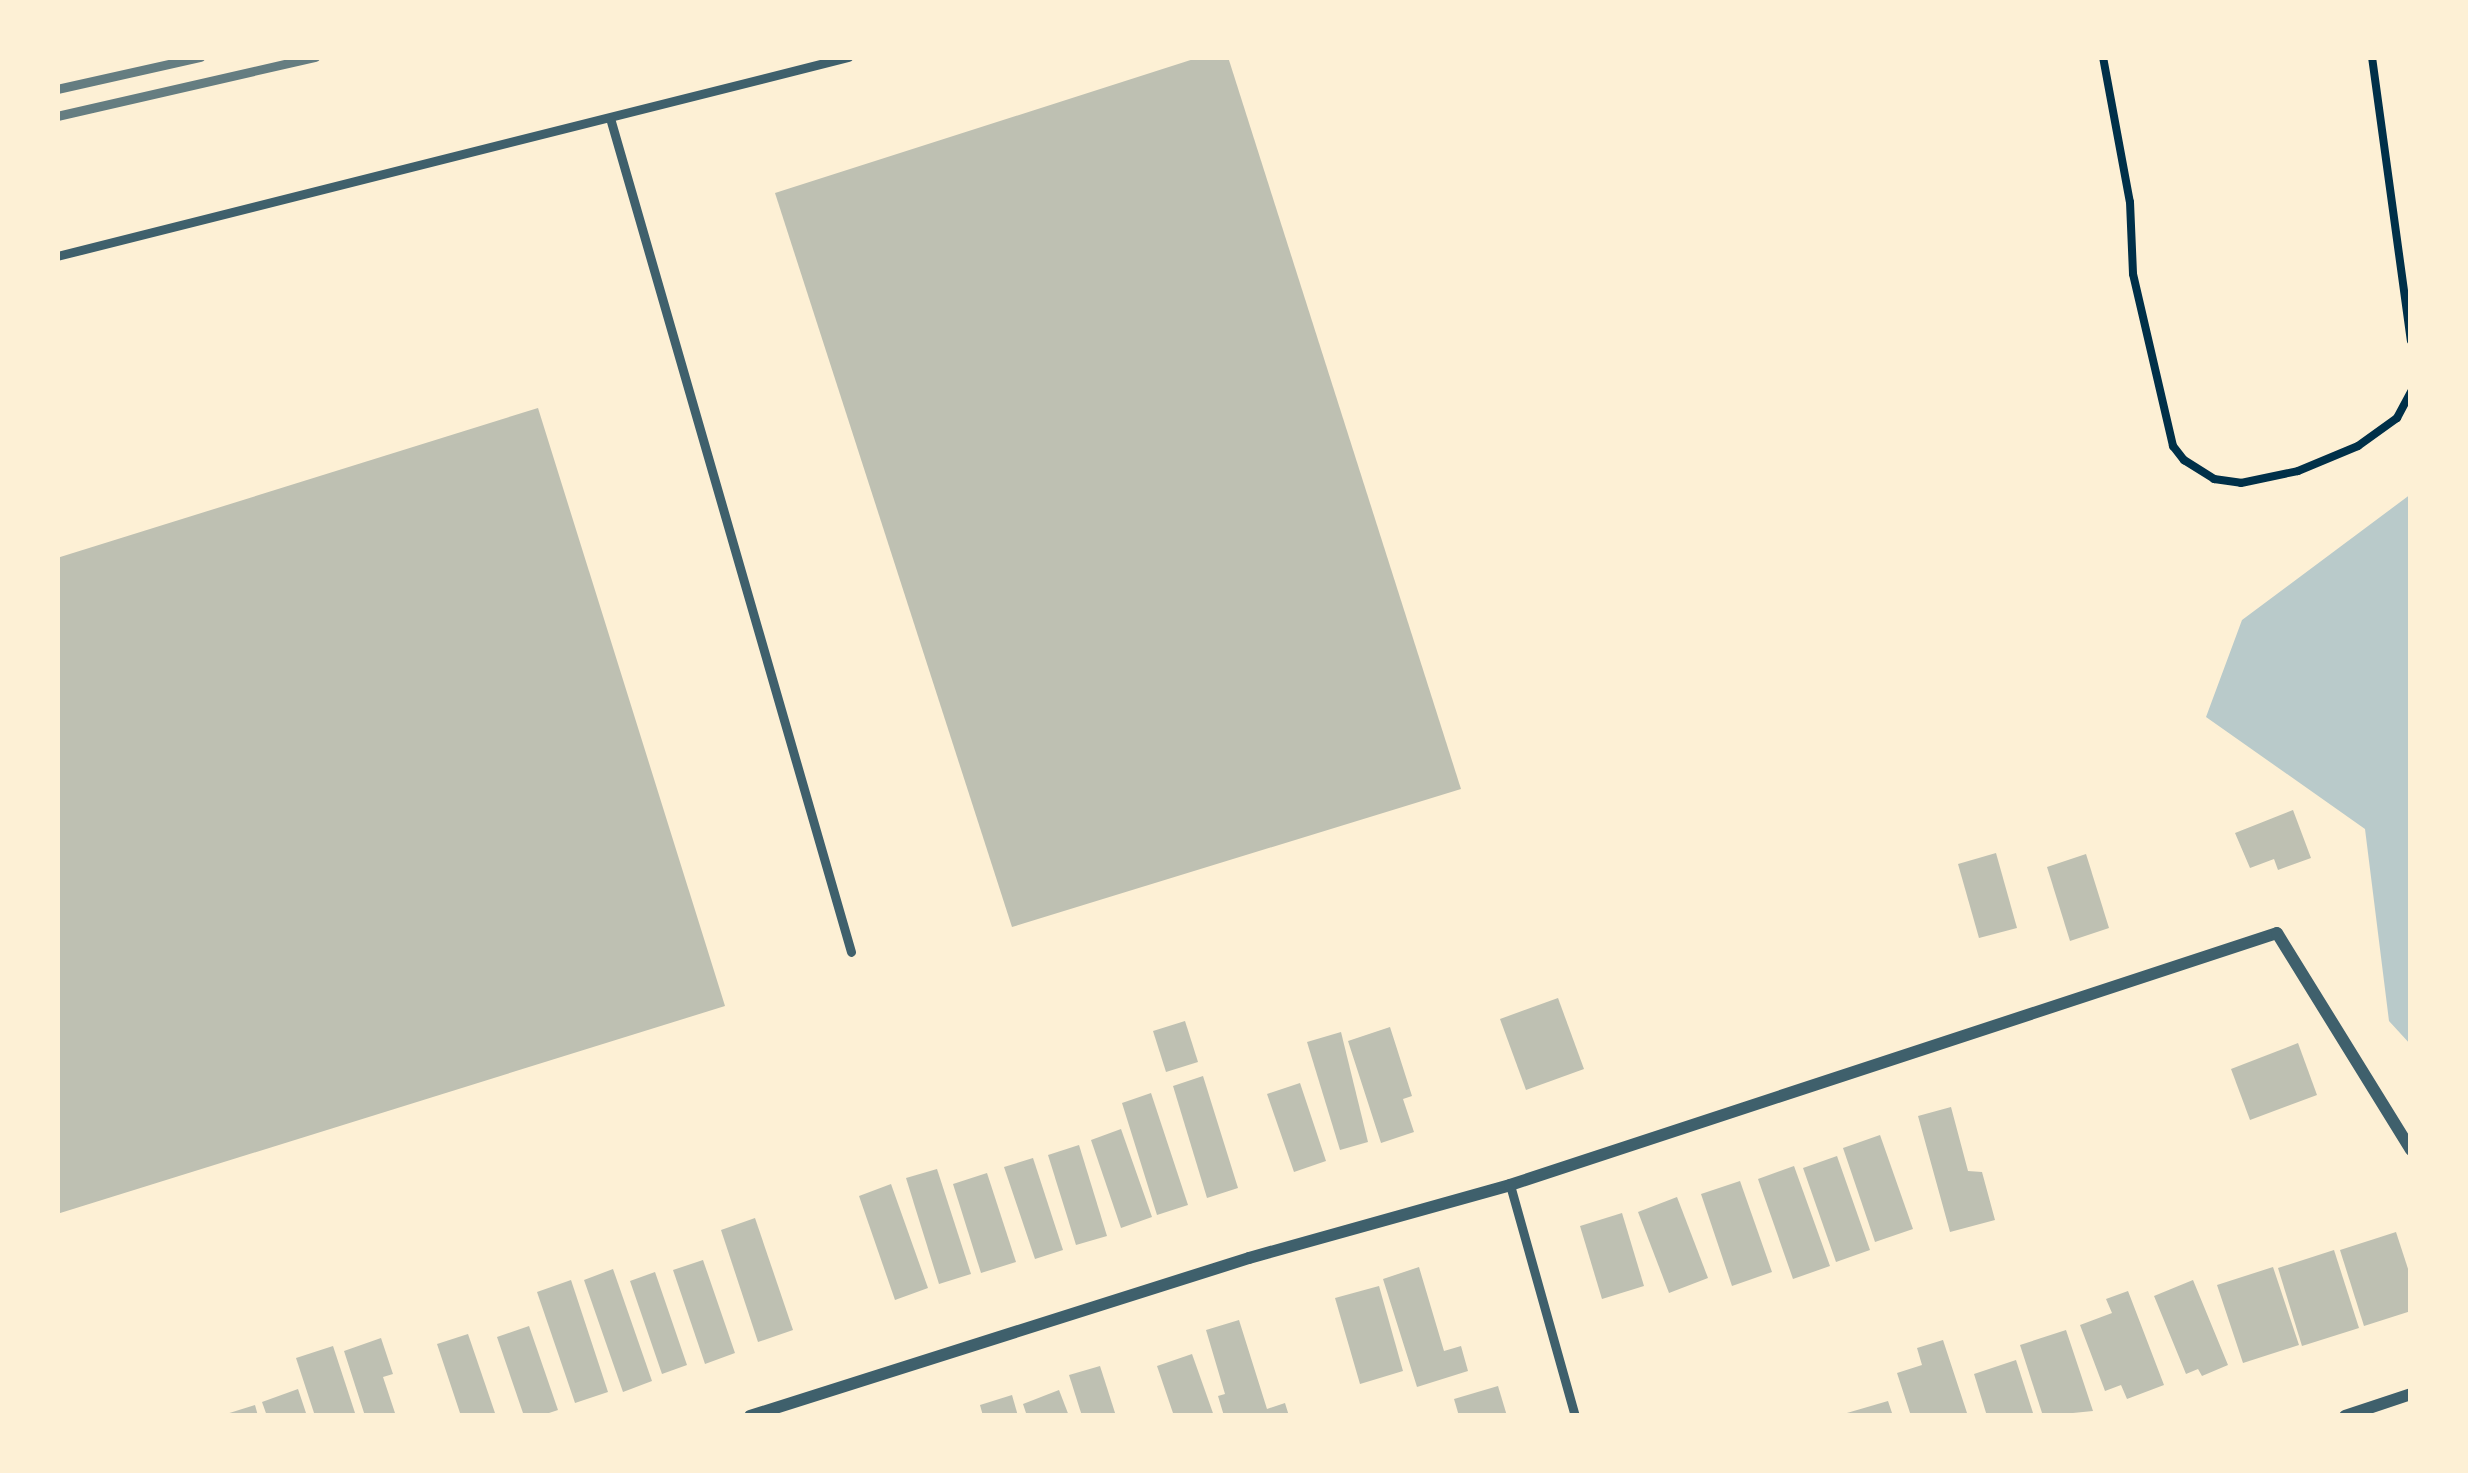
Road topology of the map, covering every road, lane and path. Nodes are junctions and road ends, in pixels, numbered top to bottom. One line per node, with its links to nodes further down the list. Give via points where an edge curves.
1 (848, 57): 4 (lane)
2 (2103, 57): 7 (path, via 2130,202 2133,274 2184,460 2214,479 2241,483 2298,471 2358,446 2396,418)
3 (2372, 57): 6 (path)
4 (610, 118): 5 (lane); 8 (lane)
5 (57, 256)
6 (2411, 340)
7 (2411, 392)
8 (851, 952)
9 (2411, 1150): 10 (street, via 2277,933)
10 (1510, 1185): 12 (street, via 1249,1258); 13 (lane)
11 (2411, 1394): 14 (street)
12 (750, 1416)
13 (1575, 1416)
14 (2345, 1416)

